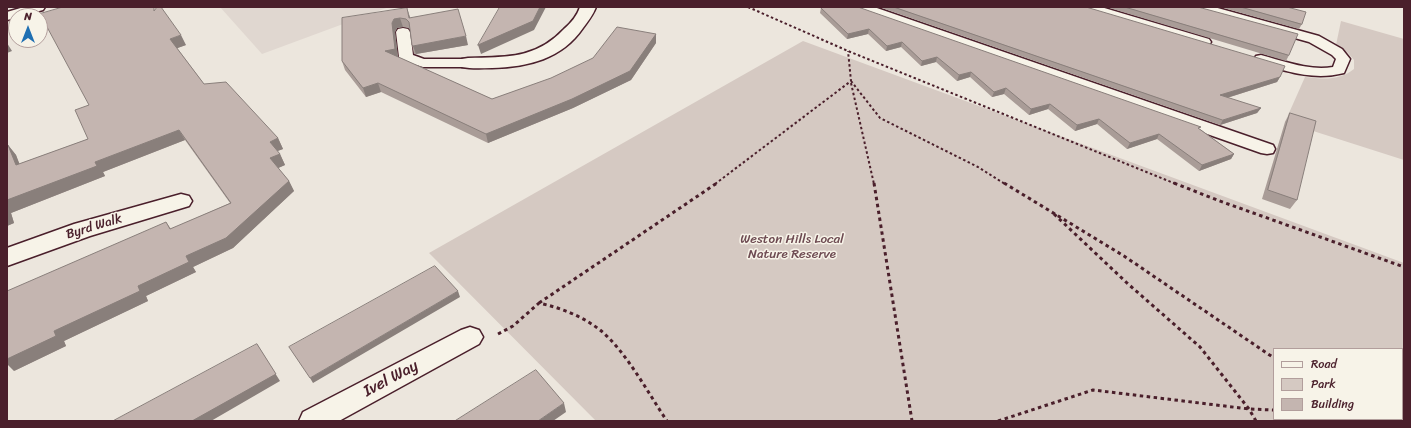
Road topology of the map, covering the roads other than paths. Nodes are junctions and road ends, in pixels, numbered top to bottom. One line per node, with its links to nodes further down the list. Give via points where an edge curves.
1 (38, 7): 6 (lane)
2 (588, 7): 10 (street, via 577,25 554,49 522,61)
3 (861, 7): 11 (lane)
4 (1087, 7): 8 (lane)
5 (1199, 7): 9 (lane, via 1314,39 1337,52 1343,59 1339,70 1330,73 1297,70)
6 (7, 16)
7 (403, 32): 10 (lane, via 406,57 423,63)
8 (1214, 45)
9 (1252, 56)
10 (468, 63)
11 (1267, 149)
12 (181, 201): 13 (street, Byrd Walk, via 82,230)
13 (7, 257)
14 (470, 337): 15 (street, Ivel Way)
15 (313, 421)

